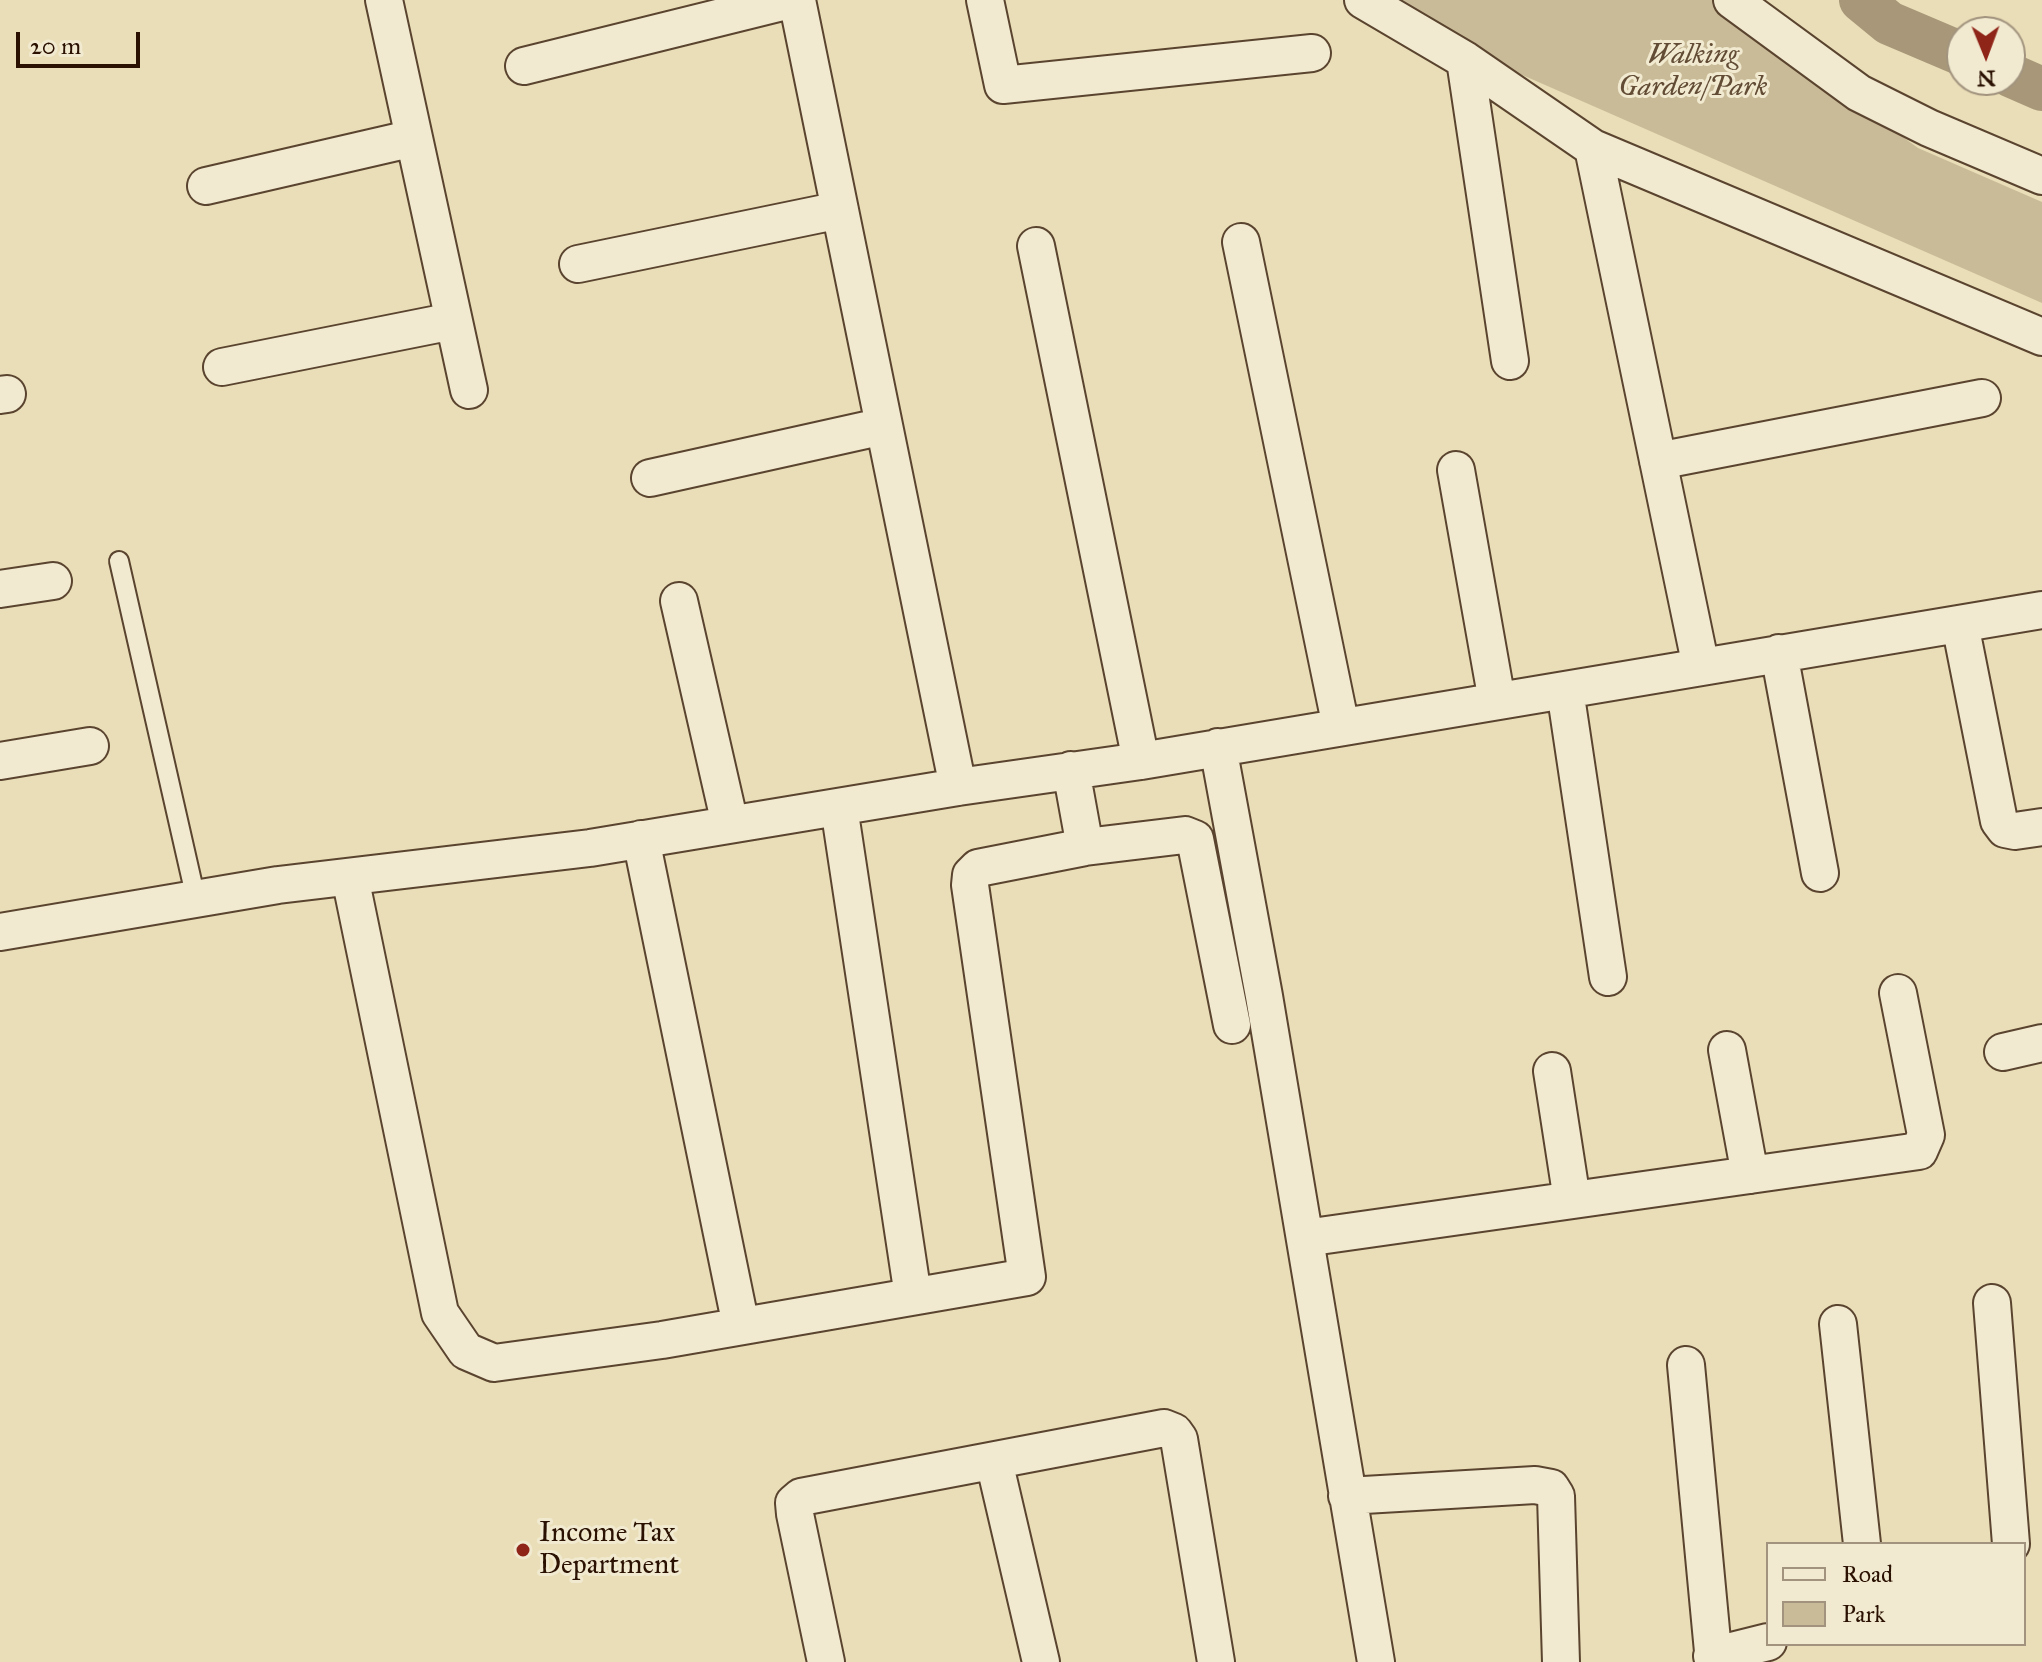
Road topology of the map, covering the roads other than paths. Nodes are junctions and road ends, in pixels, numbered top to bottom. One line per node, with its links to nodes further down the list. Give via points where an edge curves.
1 (384, 0): 10 (street)
2 (790, 0): 9 (street)
3 (797, 0): 14 (street)
4 (985, 0): 7 (street, via 1003,85)
5 (1363, 0): 8 (street)
6 (1732, 0): 12 (street, via 1859,93)
7 (1312, 53)
8 (1465, 60): 11 (street); 20 (street)
9 (524, 66)
10 (414, 138): 13 (street); 18 (street)
11 (1593, 148): 19 (street); 25 (street)
12 (2042, 176)
13 (206, 186)
14 (840, 210): 17 (street); 24 (street)
15 (1241, 242): 38 (street)
16 (1036, 246): 42 (street)
17 (578, 264)
18 (453, 321): 21 (street); 22 (street)
19 (2042, 337)
20 (1510, 361)
21 (222, 367)
22 (469, 390)
23 (1982, 398): 25 (street)
24 (884, 426): 27 (street); 44 (street)
25 (1658, 461): 35 (street)
26 (1456, 470): 37 (street)
27 (650, 478)
28 (119, 561): 52 (lane)
29 (53, 581): 30 (street)
30 (0, 589)
31 (679, 601): 46 (street)
32 (2042, 610): 33 (street)
33 (1960, 624): 34 (street); 47 (street, via 1999,821 2015,831)
34 (1779, 653): 35 (street); 50 (street)
35 (1701, 667): 36 (street)
36 (1565, 690): 37 (street); 54 (street)
37 (1497, 701): 38 (street)
38 (1341, 727): 40 (street)
39 (90, 746): 41 (street)
40 (1218, 747): 42 (street); 63 (street)
41 (0, 761)
42 (1141, 761): 43 (street)
43 (1071, 770): 44 (street); 49 (street)
44 (958, 787): 45 (street)
45 (839, 807): 46 (street); 64 (street)
46 (730, 824): 48 (street)
47 (2042, 827)
48 (641, 839): 51 (street); 67 (street)
49 (1085, 847): 56 (street, via 1185,835 1195,839); 64 (street, via 978,868 971,875 1027,1277)
50 (1820, 873)
51 (350, 877): 52 (street); 67 (street, via 440,1313 466,1351 494,1363)
52 (196, 899): 53 (street)
53 (0, 932)
54 (1608, 977)
55 (1898, 993): 61 (street, via 1924,1145 1919,1151)
56 (1232, 1025)
57 (2042, 1043): 59 (street)
58 (1727, 1050): 61 (street)
59 (2003, 1052)
60 (1552, 1071): 62 (street)
61 (1750, 1175): 62 (street)
62 (1572, 1200): 63 (street)
63 (1305, 1238): 70 (street)
64 (913, 1296): 67 (street)
65 (1992, 1303): 72 (street)
66 (1838, 1324): 71 (street)
67 (741, 1326)
68 (1686, 1365): 74 (street)
69 (994, 1461): 75 (street, via 801,1497 794,1503); 76 (street); 77 (street, via 1164,1428 1174,1432)
70 (1347, 1496): 78 (street); 79 (street, via 1551,1488 1556,1496)
71 (1862, 1542)
72 (2011, 1542)
73 (1766, 1643): 74 (street)
74 (1713, 1659)
75 (826, 1662)
76 (1041, 1662)
77 (1216, 1662)
78 (1376, 1662)
79 (1561, 1662)

